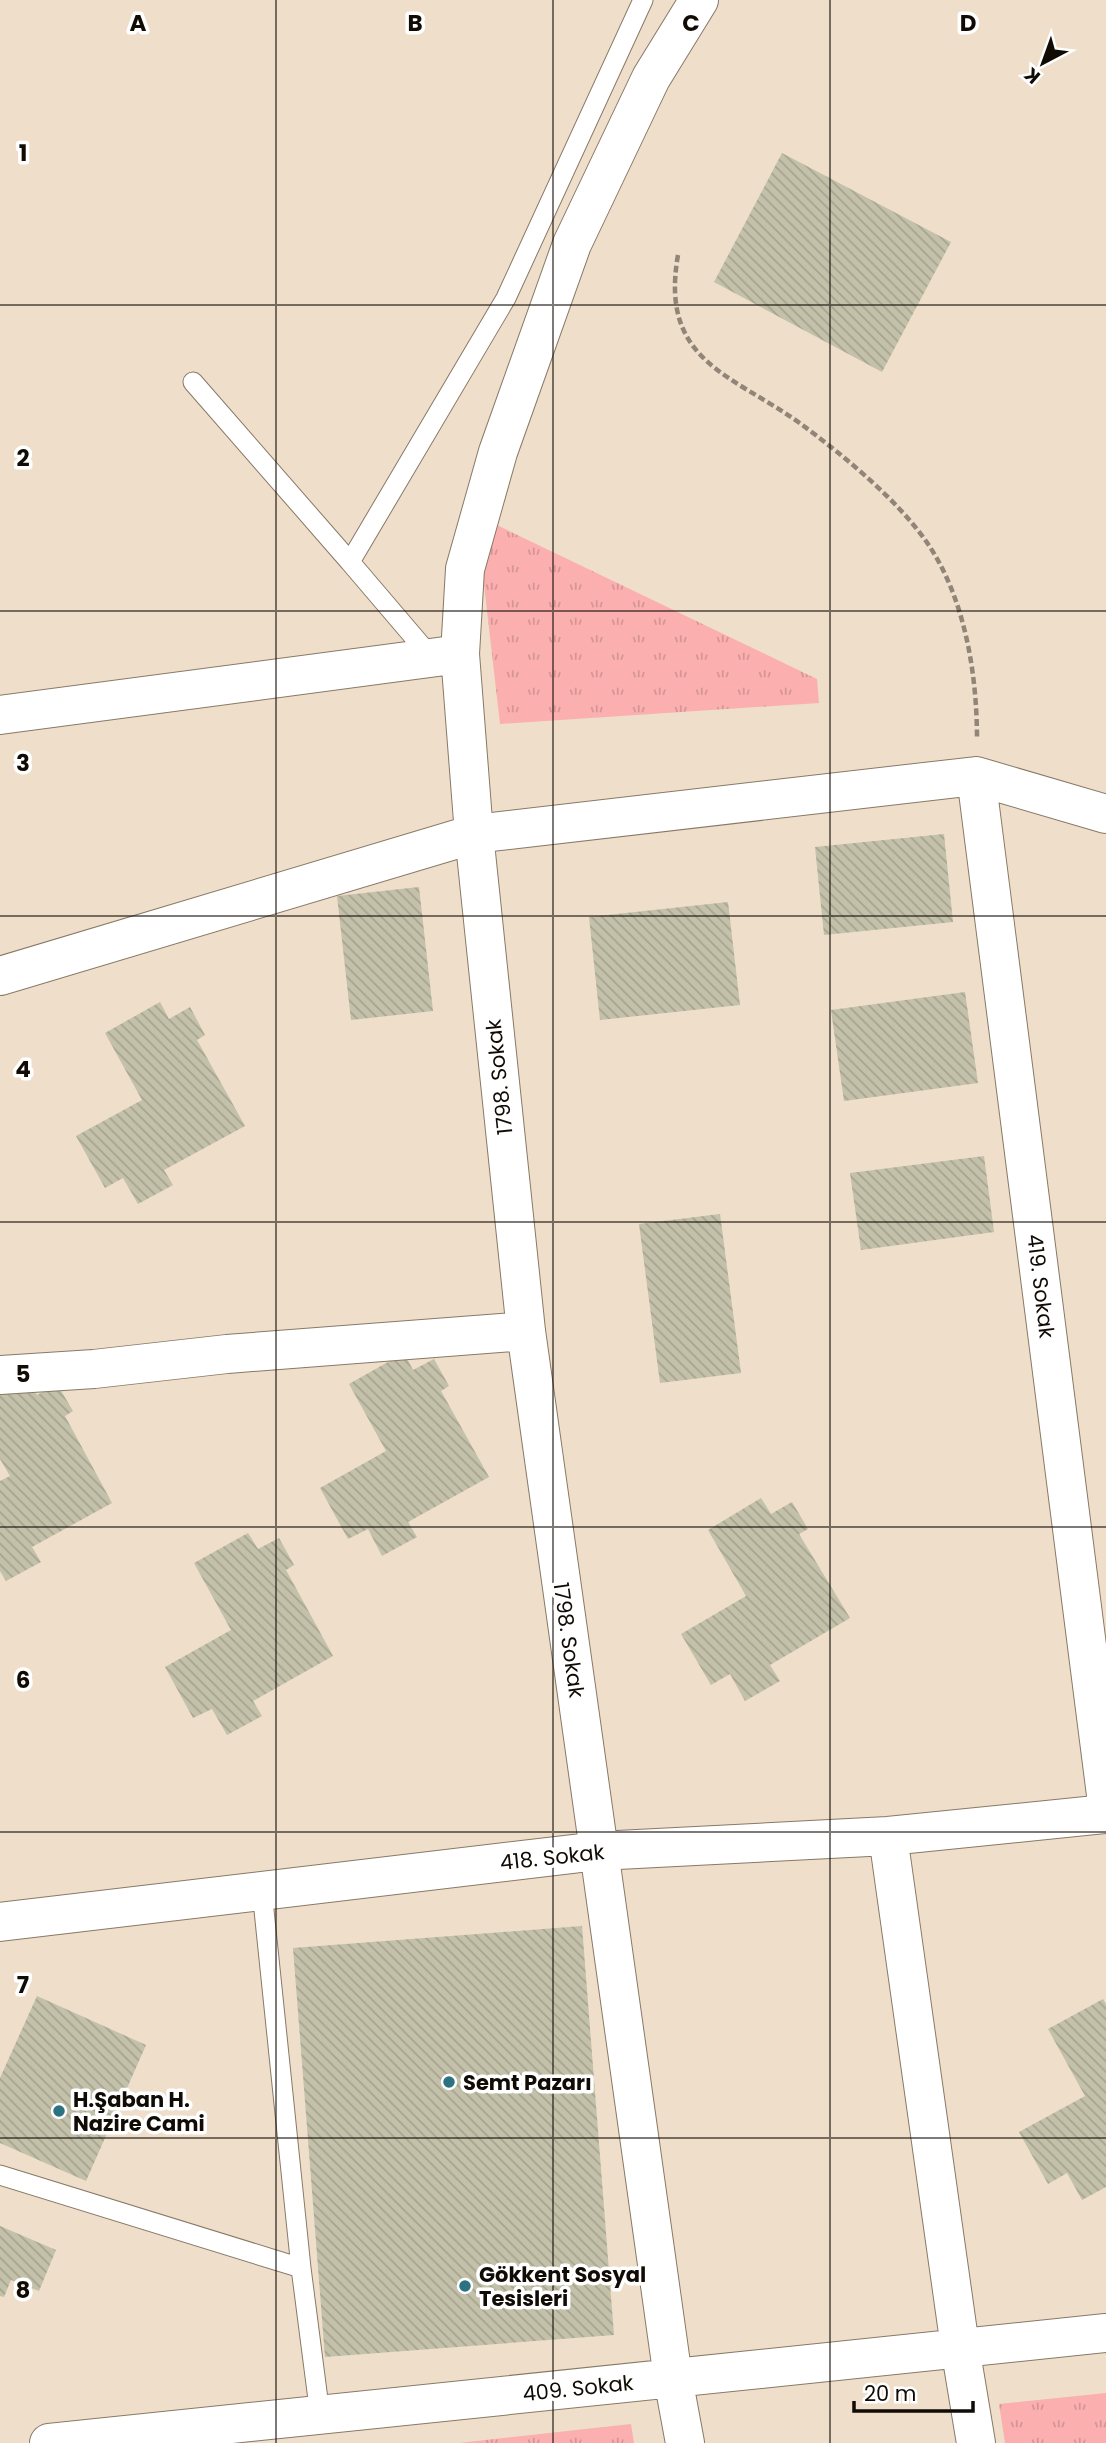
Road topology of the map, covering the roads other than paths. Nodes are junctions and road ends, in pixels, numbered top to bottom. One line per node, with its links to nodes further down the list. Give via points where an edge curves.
1 (643, 0): 4 (lane, via 506,298)
2 (699, 0): 5 (street, 1798. Sokak, via 651,78 572,244 498,452)
3 (193, 382): 4 (lane)
4 (349, 562): 5 (lane)
5 (445, 656): 6 (street); 9 (street, 1798. Sokak)
6 (0, 715)
7 (976, 776): 8 (street); 9 (street); 13 (street, 419. Sokak)
8 (1106, 814)
9 (474, 834): 10 (street); 11 (street, 1798. Sokak)
10 (0, 976)
11 (526, 1331): 12 (street); 16 (street, 1798. Sokak)
12 (0, 1375)
13 (1106, 1795)
14 (1106, 1814): 15 (street, 418. Sokak)
15 (888, 1836): 16 (street, 418. Sokak); 22 (street)
16 (598, 1851): 17 (street, 418. Sokak); 23 (street, 1798. Sokak)
17 (262, 1891): 18 (street, 418. Sokak); 20 (lane)
18 (0, 1922)
19 (0, 2175): 20 (lane)
20 (301, 2268): 24 (lane)
21 (1106, 2333): 22 (street, 409. Sokak)
22 (960, 2347): 23 (street, 409. Sokak); 27 (street)
23 (673, 2378): 24 (street, 409. Sokak); 26 (street, 1798. Sokak)
24 (320, 2414): 25 (street, 409. Sokak)
25 (49, 2443)
26 (685, 2443)
27 (976, 2443)

